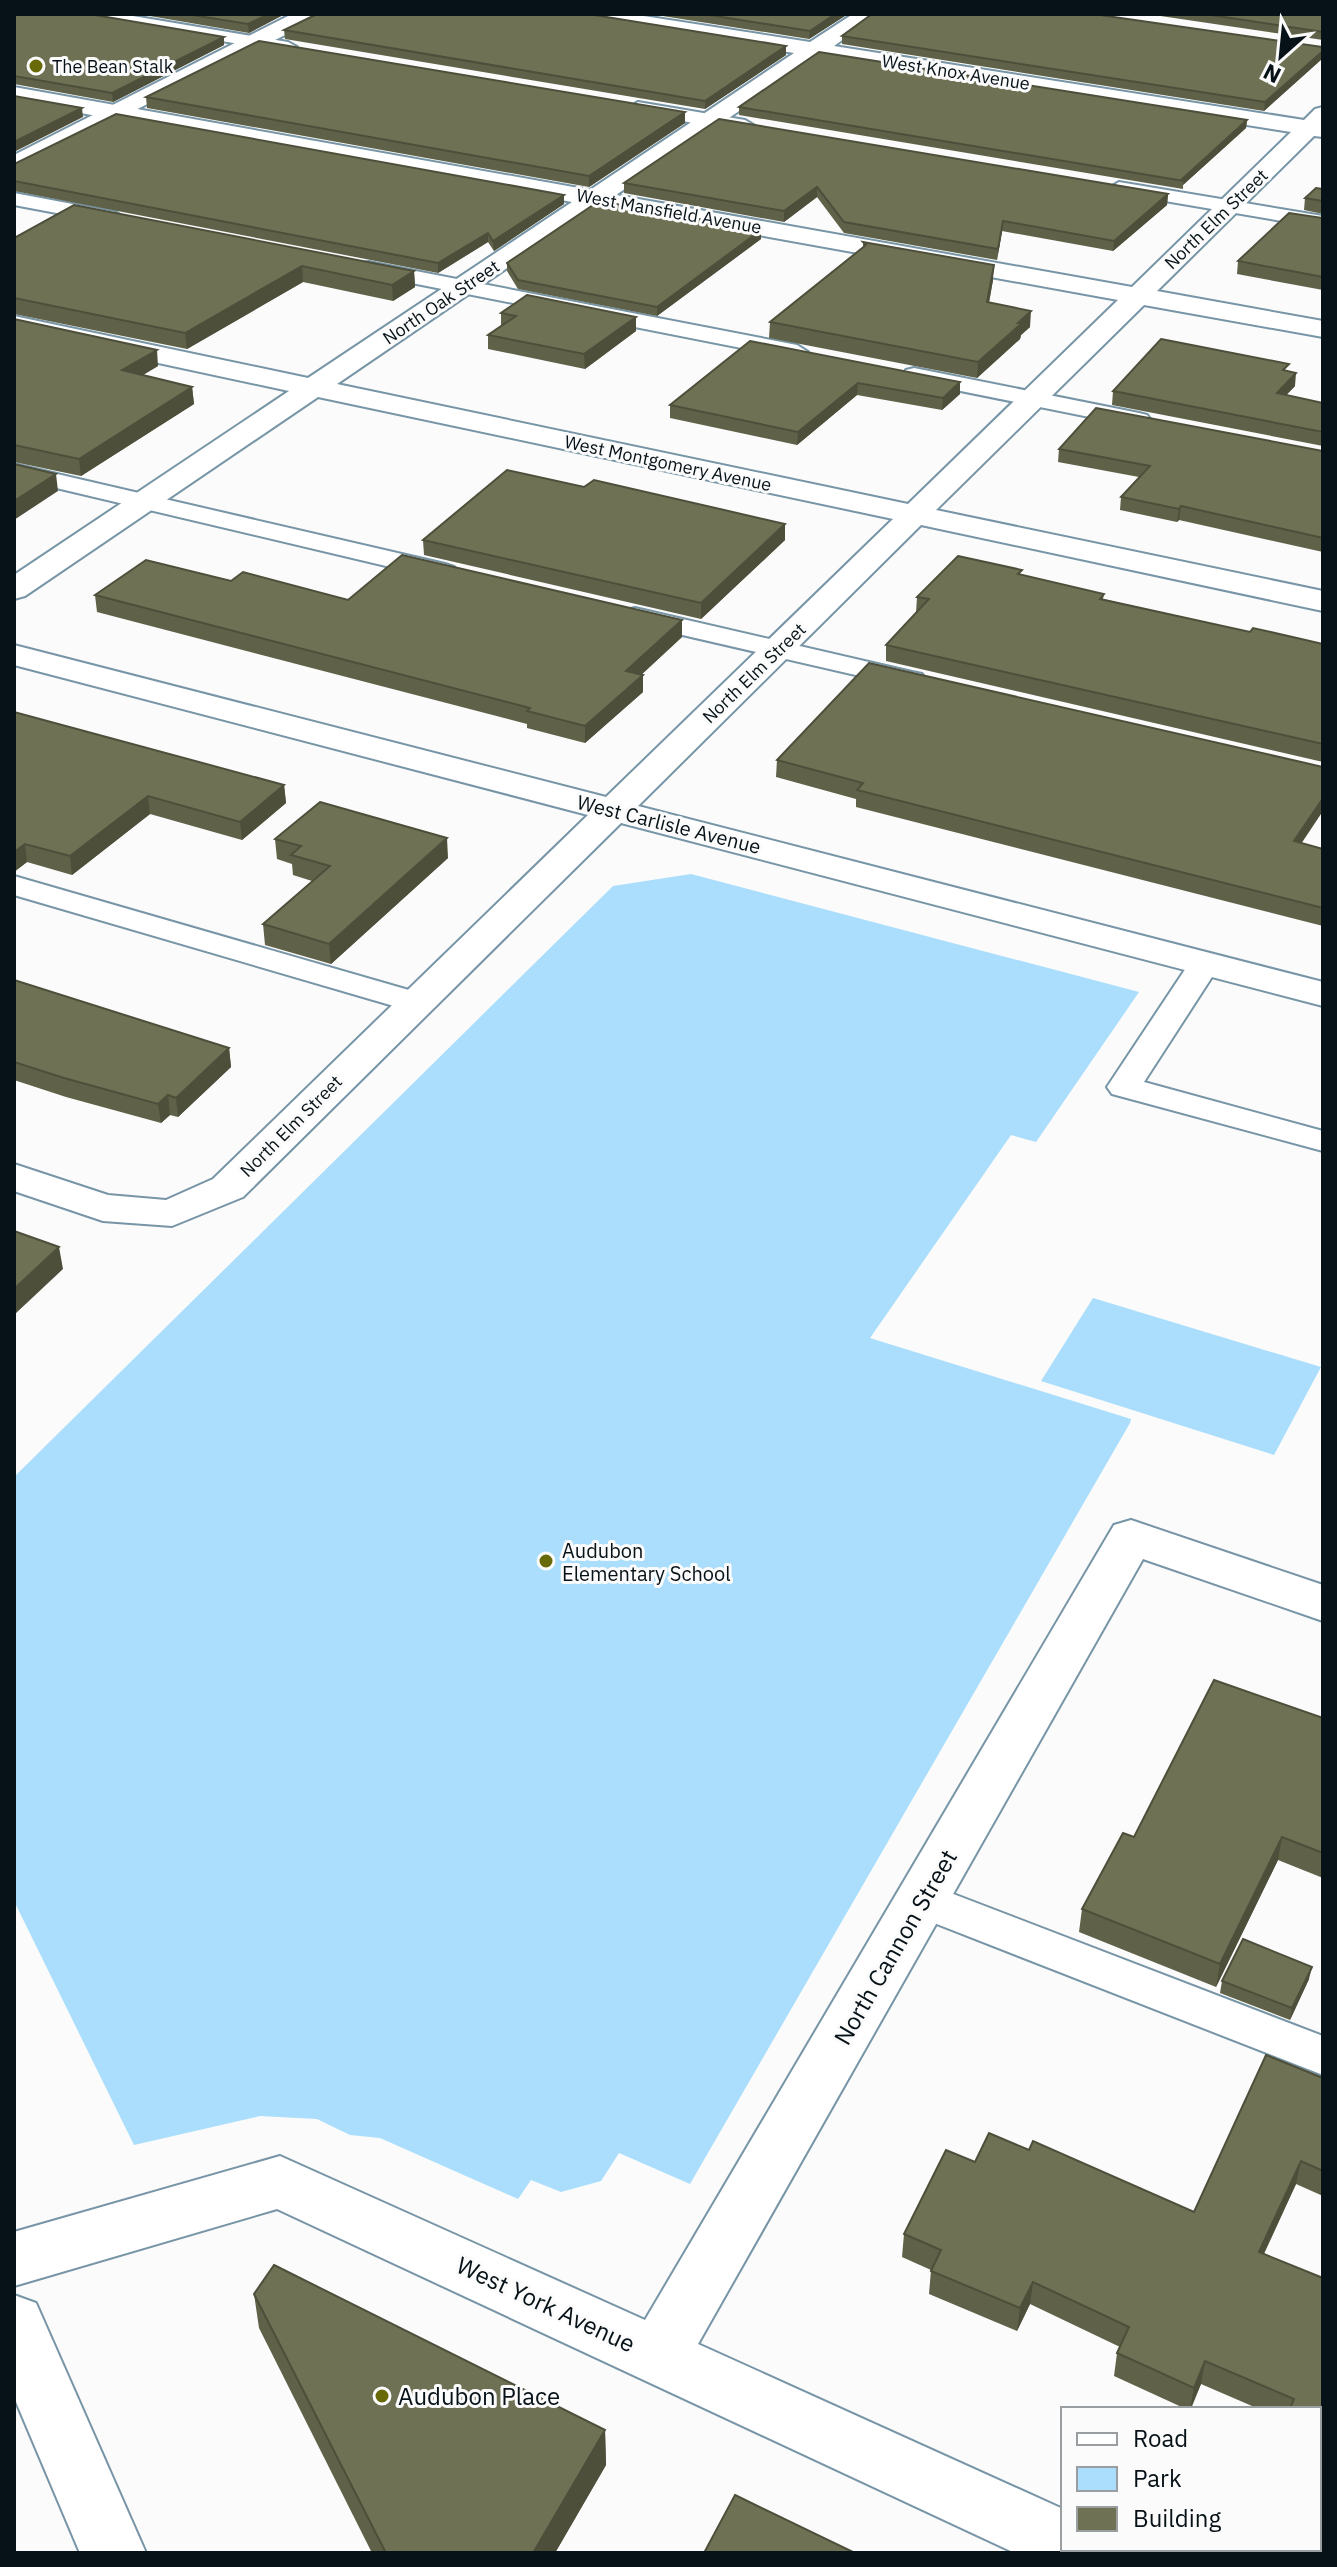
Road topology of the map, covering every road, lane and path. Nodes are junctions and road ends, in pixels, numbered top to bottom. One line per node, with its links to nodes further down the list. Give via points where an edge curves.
1 (89, 14): 5 (lane)
2 (309, 14): 5 (street)
3 (590, 14): 6 (street, West Knox Avenue)
4 (867, 14): 6 (street, North Oak Street)
5 (254, 41): 7 (lane); 10 (street)
6 (815, 49): 11 (street, North Oak Street); 12 (street, West Knox Avenue)
7 (301, 50)
8 (14, 94): 10 (street, West Mansfield Avenue)
9 (615, 104): 11 (lane)
10 (113, 113): 14 (street); 16 (street, West Mansfield Avenue)
11 (710, 120): 13 (lane); 16 (street, North Oak Street)
12 (1318, 124): 18 (street, North Elm Street)
13 (757, 128)
14 (14, 164)
15 (1103, 186): 18 (lane)
16 (594, 198): 22 (street, North Oak Street); 23 (street, West Mansfield Avenue)
17 (14, 199): 20 (lane)
18 (1229, 207): 19 (lane); 23 (street, North Elm Street)
19 (1323, 222)
20 (138, 223)
21 (355, 265): 22 (lane)
22 (463, 287): 26 (lane); 28 (street, North Oak Street)
23 (1138, 295): 25 (street, West Mansfield Avenue); 29 (street, North Elm Street)
24 (14, 324): 28 (street, West Montgomery Avenue)
25 (1323, 329)
26 (818, 356)
27 (895, 372): 29 (lane)
28 (313, 388): 32 (street, North Oak Street); 33 (street, West Montgomery Avenue)
29 (1034, 399): 30 (lane); 33 (street, North Elm Street)
30 (1156, 423)
31 (14, 471): 32 (lane)
32 (144, 502): 34 (lane); 35 (street, North Oak Street)
33 (915, 515): 36 (street, West Montgomery Avenue); 38 (street, North Elm Street)
34 (470, 577)
35 (14, 589)
36 (1323, 601)
37 (609, 610): 38 (lane)
38 (780, 650): 40 (lane); 41 (street, North Elm Street)
39 (14, 655): 41 (street, West Carlisle Avenue)
40 (935, 685)
41 (611, 810): 43 (street, West Carlisle Avenue); 45 (street, North Elm Street)
42 (14, 885): 45 (lane)
43 (1205, 963): 44 (street, West Carlisle Avenue); 46 (lane, via 1124,1087)
44 (1323, 994)
45 (415, 1002): 47 (street, North Elm Street, via 228,1188 172,1213 103,1208)
46 (1323, 1141)
47 (14, 1177)
48 (1323, 1603): 49 (street, North Cannon Street, via 1131,1537)
49 (922, 1900): 50 (lane); 53 (street, North Cannon Street)
50 (1323, 2056)
51 (14, 2259): 53 (street, West York Avenue, via 280,2182)
52 (14, 2323): 55 (street)
53 (658, 2356): 54 (street, West York Avenue)
54 (1061, 2541)
55 (113, 2553)

